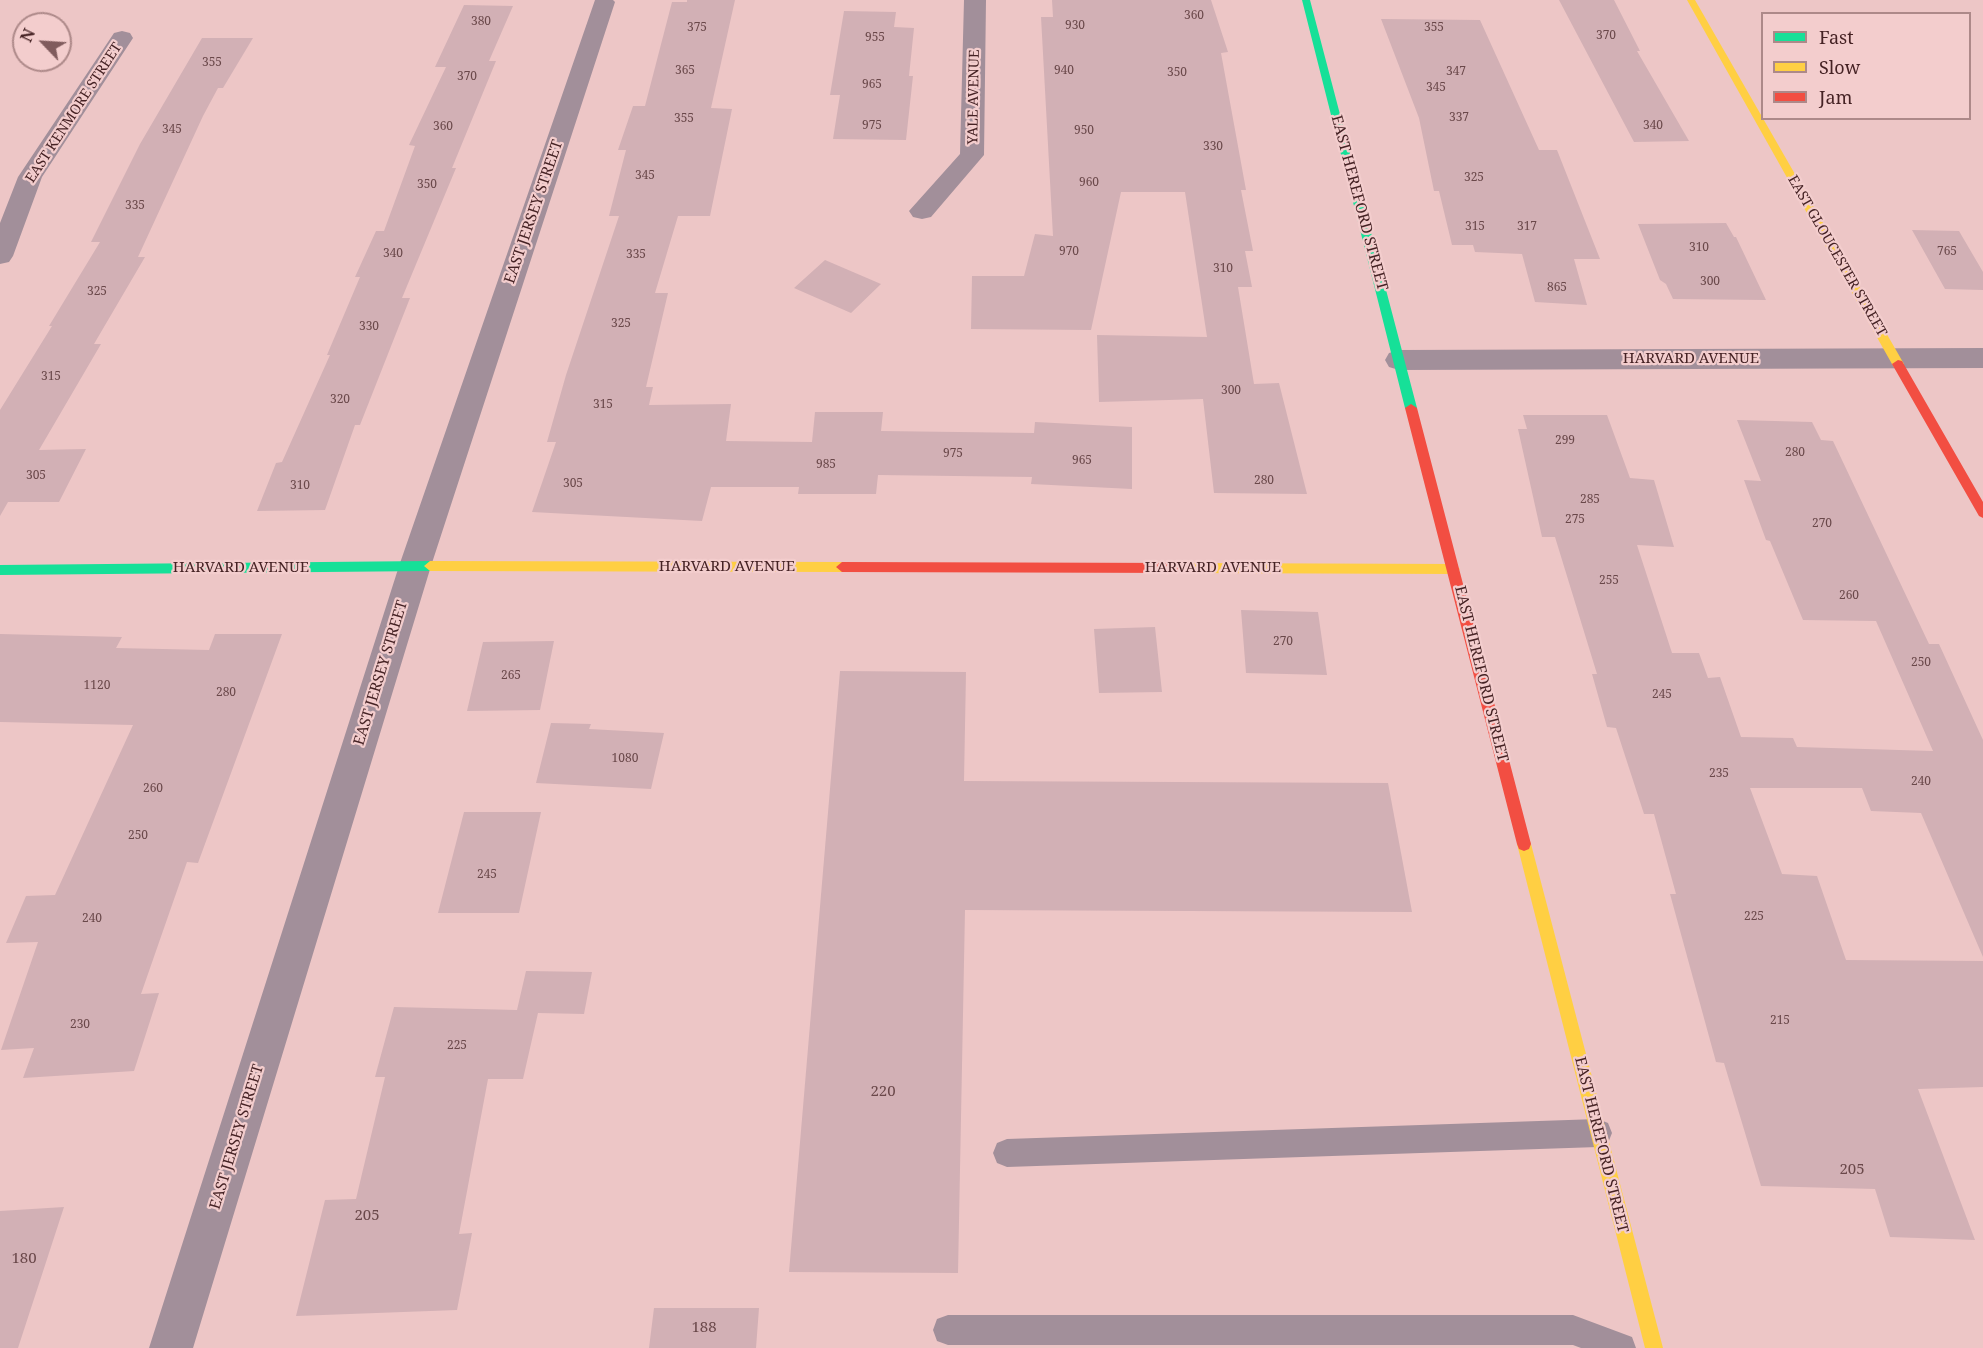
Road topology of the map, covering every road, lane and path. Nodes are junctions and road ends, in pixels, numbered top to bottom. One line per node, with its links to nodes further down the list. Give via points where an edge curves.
1 (975, 0): 6 (street, YALE AVENUE, via 972,155)
2 (1306, 0): 10 (street, EAST HEREFORD STREET)
3 (1691, 0): 9 (street, EAST GLOUCESTER STREET)
4 (604, 2): 12 (street, EAST JERSEY STREET)
5 (122, 38): 7 (street, EAST KENMORE STREET, via 30,177)
6 (922, 211)
7 (0, 256)
8 (1983, 358): 9 (street, HARVARD AVENUE)
9 (1896, 359): 10 (street, HARVARD AVENUE); 11 (street, EAST GLOUCESTER STREET)
10 (1399, 360): 13 (street, EAST HEREFORD STREET)
11 (1983, 513)
12 (415, 566): 13 (street, HARVARD AVENUE); 14 (street, HARVARD AVENUE); 18 (street, EAST JERSEY STREET)
13 (1454, 569): 15 (street, EAST HEREFORD STREET)
14 (0, 570)
15 (1598, 1133): 16 (lane); 20 (street, EAST HEREFORD STREET)
16 (1007, 1153)
17 (948, 1330): 19 (lane, via 1573,1330)
18 (171, 1348)
19 (1621, 1348)
20 (1654, 1348)

